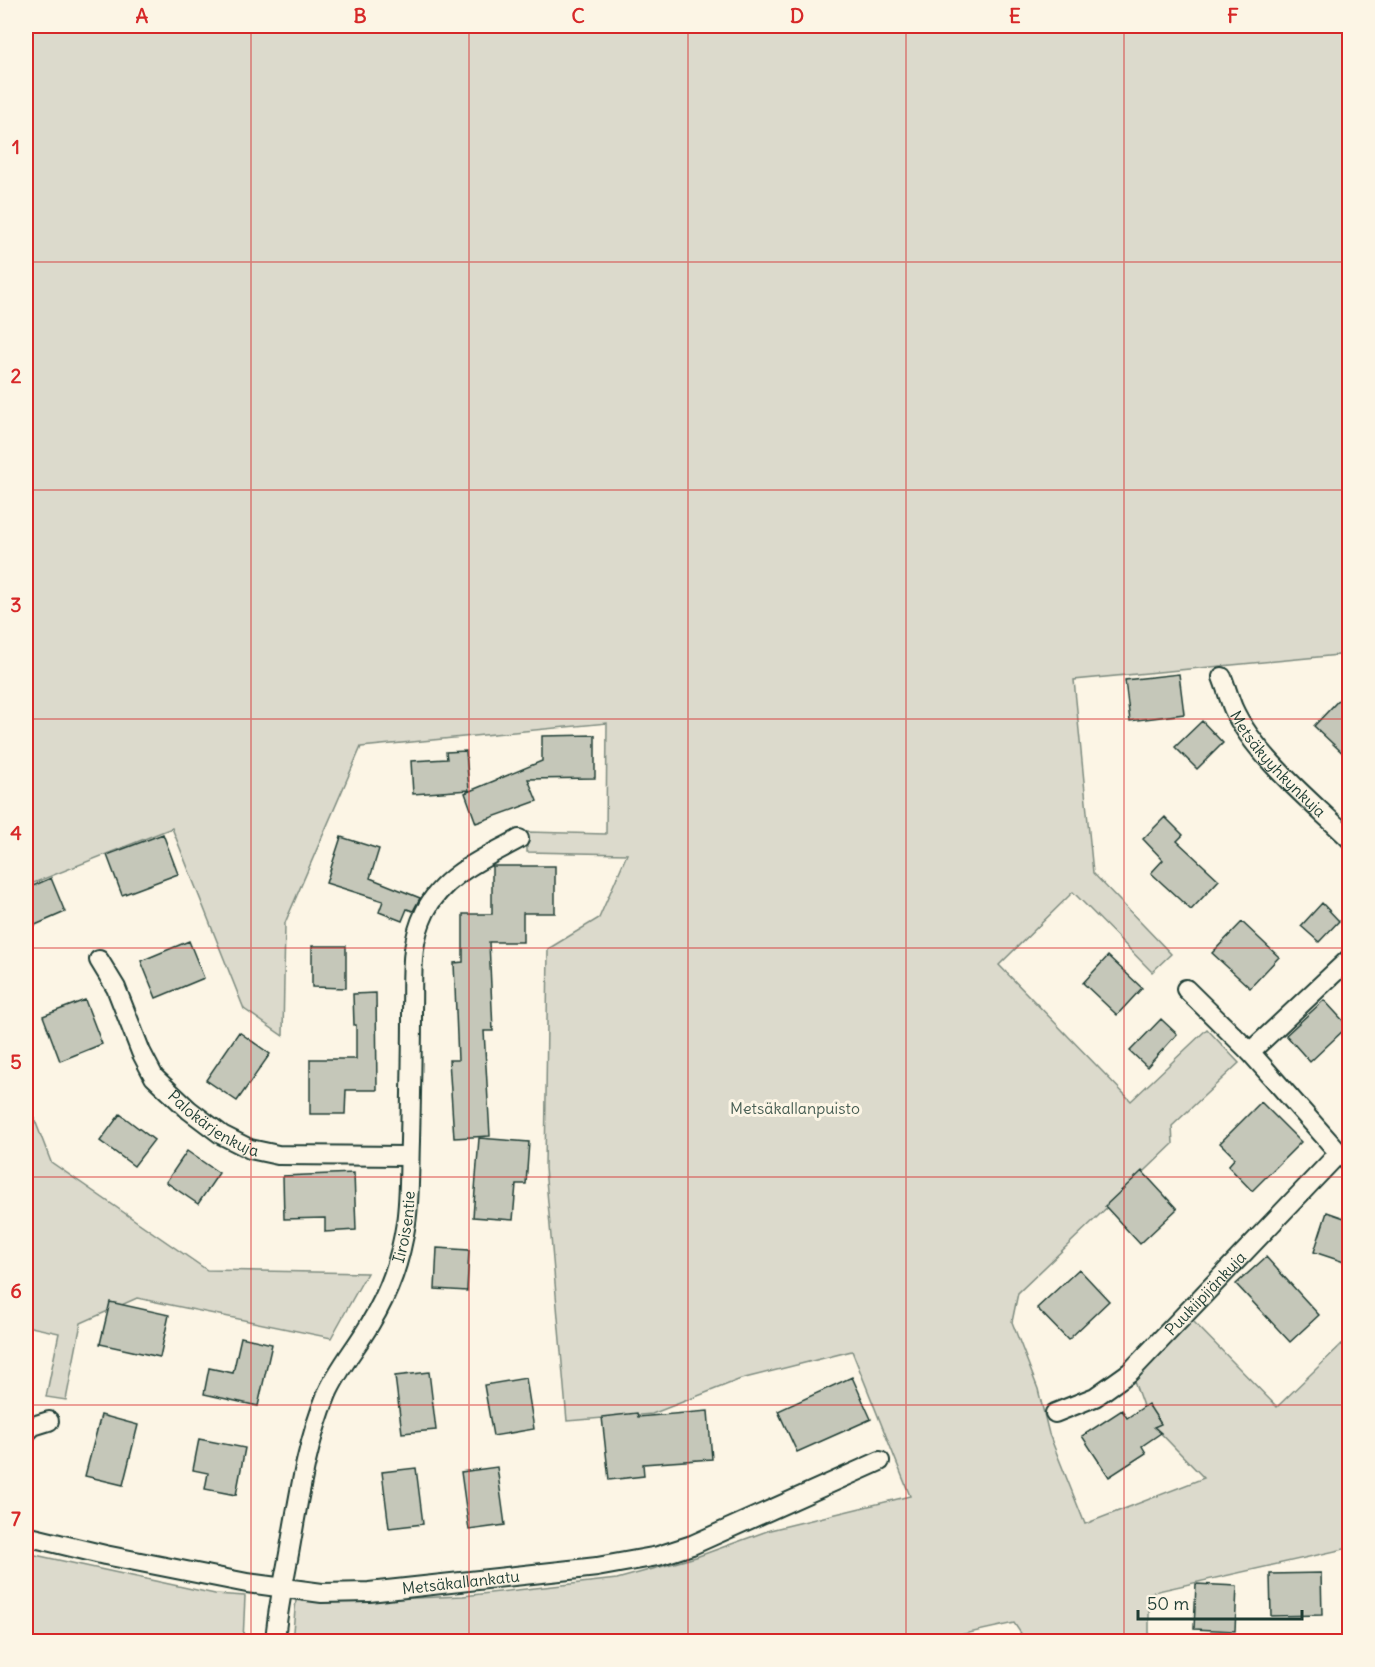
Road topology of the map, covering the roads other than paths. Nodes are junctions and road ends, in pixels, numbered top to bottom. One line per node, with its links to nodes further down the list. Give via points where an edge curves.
1 (1222, 677): 3 (street, Metsäkyyhkynkuja, via 1233,709 1268,759)
2 (519, 839): 8 (street, Iiroisentie, via 460,872 439,891 425,911 414,939)
3 (1350, 839)
4 (1350, 958): 7 (street)
5 (99, 960): 8 (street, Palokärjenkuja, via 116,988 154,1077 222,1136 250,1149 278,1155)
6 (1186, 989): 7 (street)
7 (1250, 1052): 9 (street)
8 (410, 1156): 15 (street, Iiroisentie, via 400,1254 391,1284 370,1324 327,1393 303,1473)
9 (1344, 1158): 10 (street, Puukiipijänkuja, via 1130,1372 1095,1397)
10 (1055, 1413)
11 (49, 1420): 12 (street)
12 (26, 1433)
13 (880, 1461): 15 (street, Metsäkallankatu, via 692,1545 658,1556 597,1567 369,1592)
14 (26, 1536): 15 (street, Metsäkallankatu)
15 (283, 1589): 16 (street, Iiroisentie)
16 (275, 1641)

